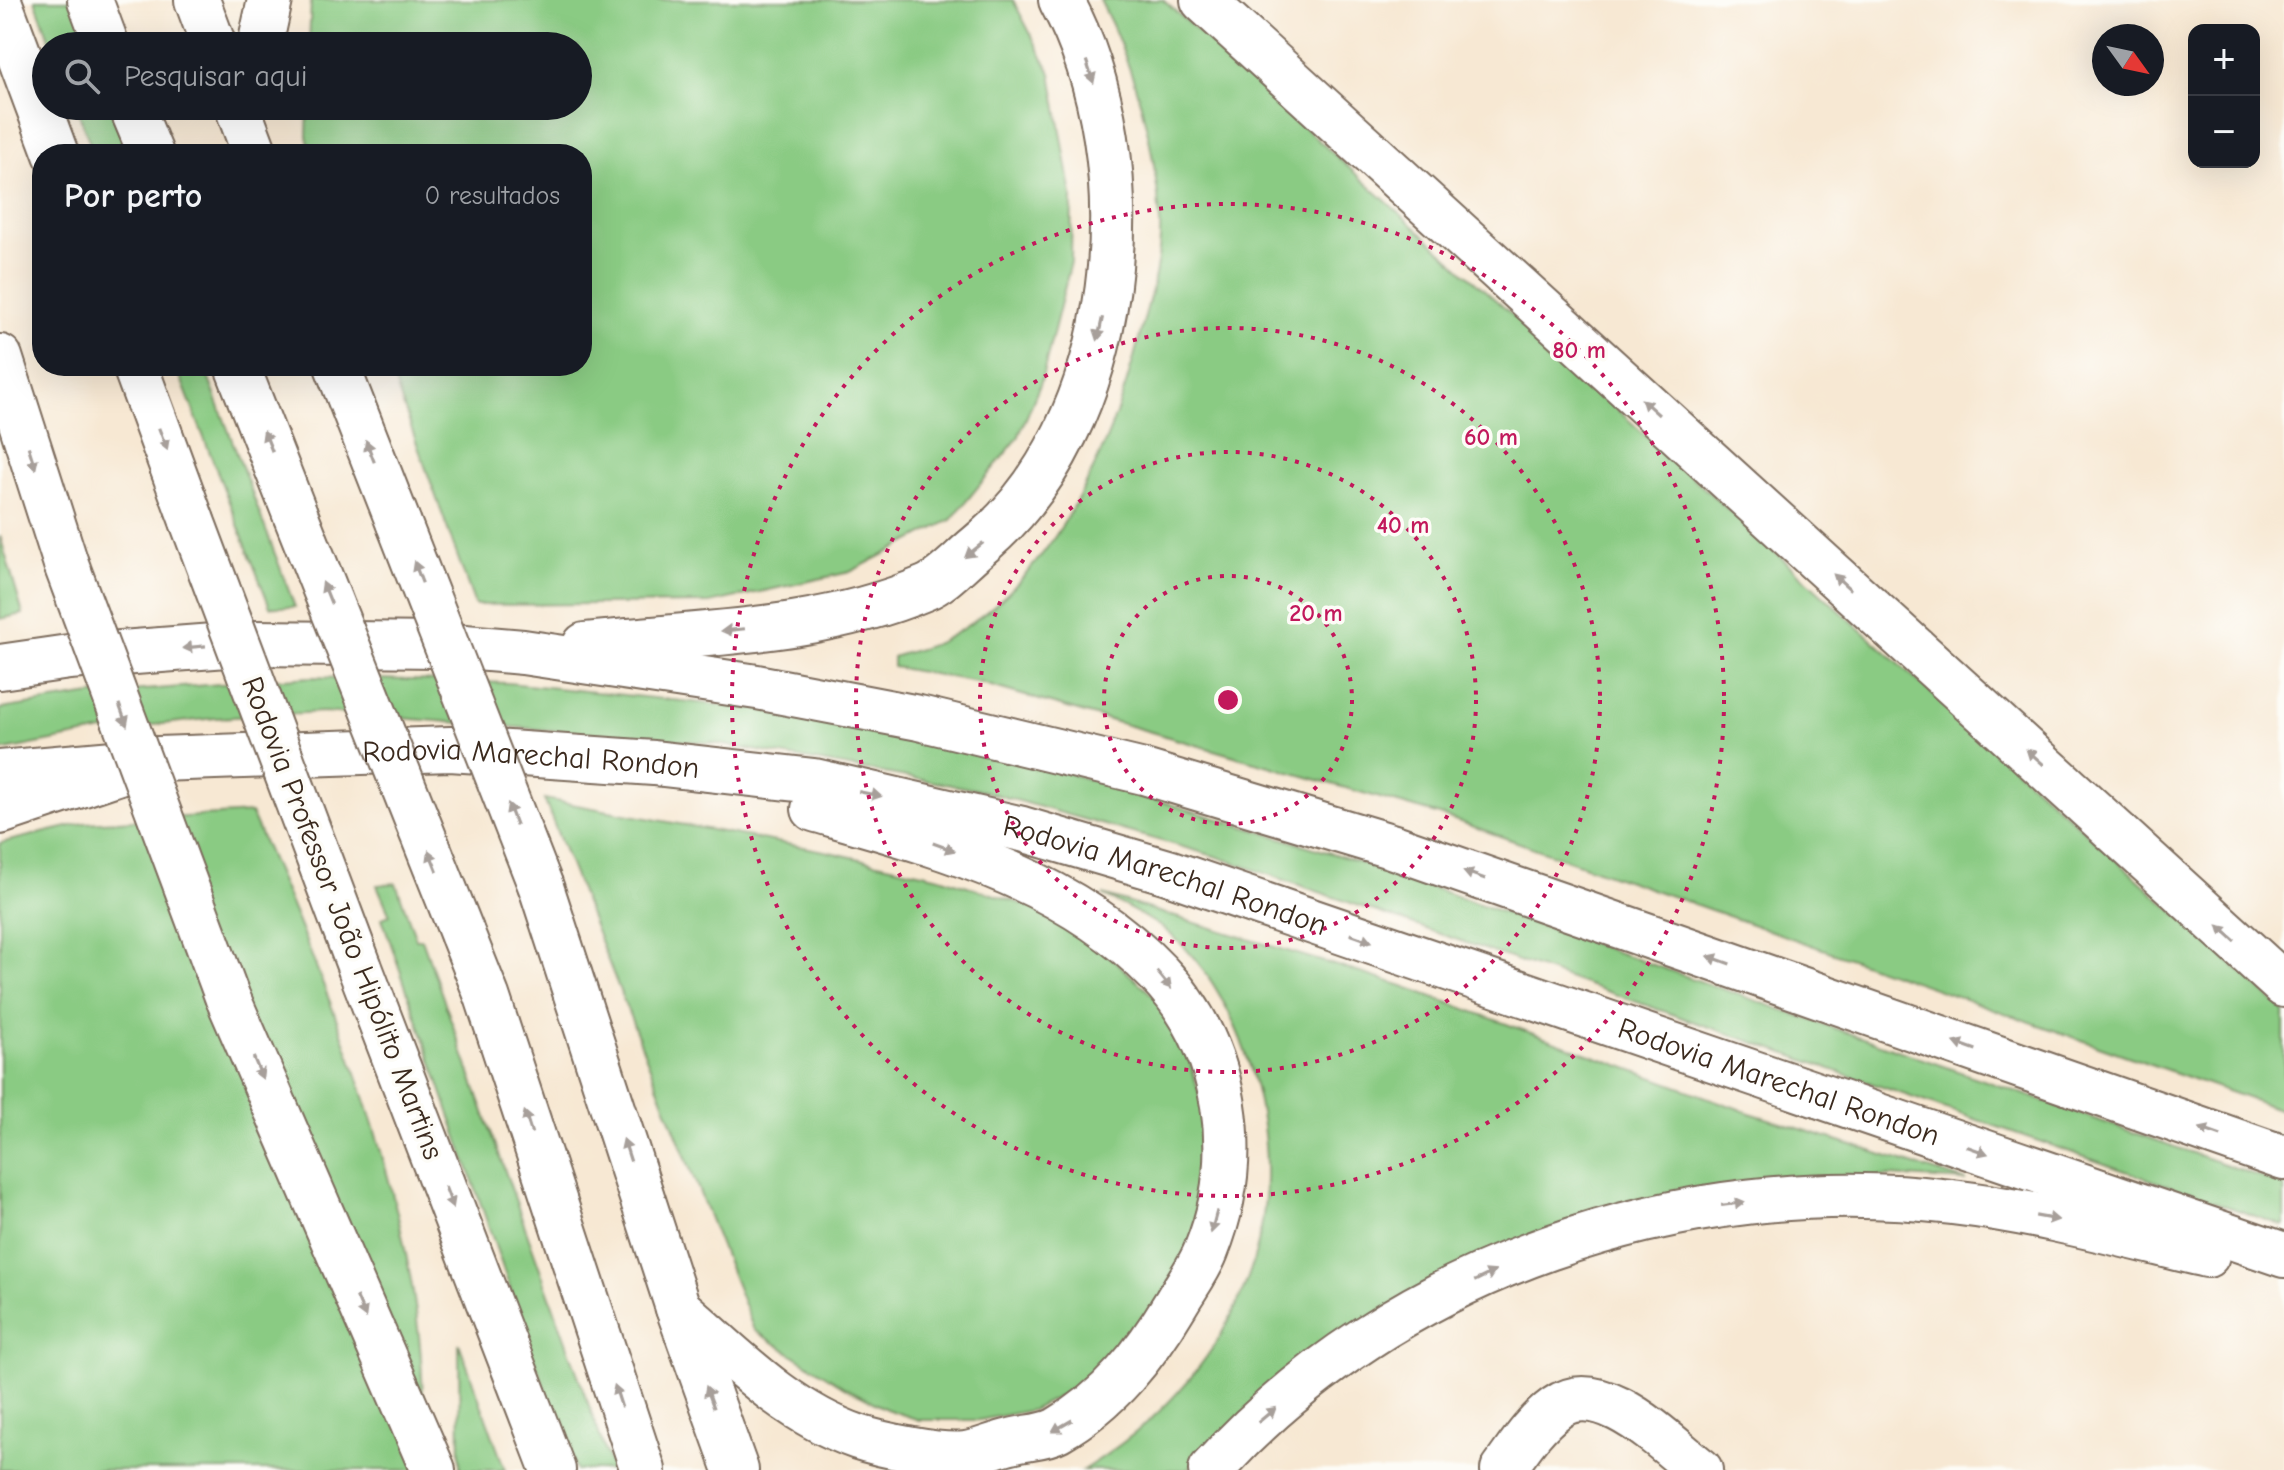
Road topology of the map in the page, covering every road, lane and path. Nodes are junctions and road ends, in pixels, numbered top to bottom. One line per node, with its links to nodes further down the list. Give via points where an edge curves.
1 (90, 0): 7 (main road)
2 (197, 0): 8 (main road)
3 (270, 0): 9 (main road)
4 (1061, 0): 23 (main road, one-way to 23, via 1095,87 1105,149 1114,224 1106,301 1088,385 1055,451 1006,524 928,587 840,616)
5 (1203, 0): 29 (main road, one-way to 5)
6 (0, 4): 10 (main road)
7 (102, 32)
8 (209, 32)
9 (263, 32)
10 (32, 90)
11 (43, 120): 15 (main road)
12 (137, 120): 16 (main road)
13 (242, 120): 17 (main road)
14 (258, 120): 18 (main road)
15 (52, 144)
16 (147, 144)
17 (251, 144)
18 (262, 144)
19 (0, 357): 34 (main road, one-way to 34, bridge, via 66,564 227,996)
20 (139, 376): 37 (main road, Rodovia Professor João Hipólito Martins, one-way to 37, bridge)
21 (241, 376): 38 (main road, one-way to 21, bridge, via 487,996)
22 (341, 376): 33 (main road, one-way to 22, bridge, via 541,887)
23 (523, 652): 24 (main road, one-way to 24, via 441,645 253,643); 30 (main road, one-way to 23, via 1394,847 1144,772 919,718)
24 (0, 667)
25 (158, 759): 26 (main road, Rodovia Marechal Rondon, via 450,749); 27 (main road, Rodovia Marechal Rondon); 28 (main road)
26 (654, 763): 31 (main road, Rodovia Marechal Rondon, one-way to 31, via 814,781 1022,829 1168,872); 33 (main road, one-way to 33, via 938,845 1048,891 1111,931 1159,974 1197,1024 1226,1116 1227,1173 1206,1252 1146,1354 1091,1408 1053,1432 964,1454 858,1437 779,1397)
27 (0, 773)
28 (0, 812)
29 (2284, 985)
30 (2284, 1158)
31 (2284, 1255)
32 (2284, 1275): 40 (main road, one-way to 32, via 1298,1388 1367,1339 1509,1265 1666,1212 1809,1197 1952,1202 2077,1223)
33 (678, 1308): 39 (main road, one-way to 33)
34 (389, 1371): 35 (main road); 36 (main road)
35 (400, 1470)
36 (433, 1470)
37 (553, 1470)
38 (643, 1470)
39 (736, 1470)
40 (1211, 1470)
41 (1503, 1470): 42 (main road, via 1558,1405 1588,1397 1615,1405)
42 (1700, 1470)

